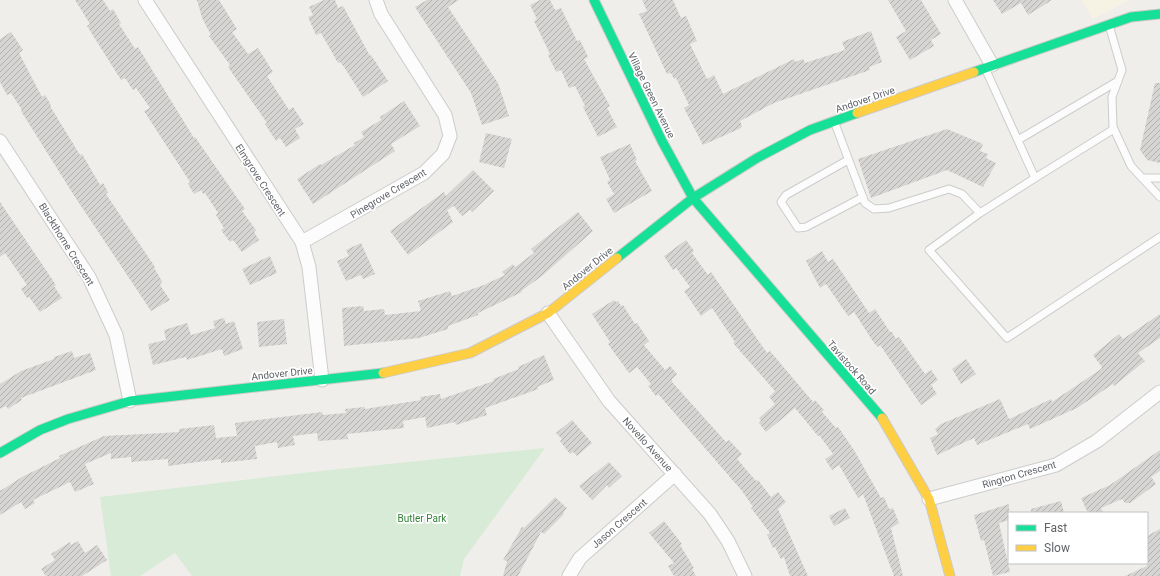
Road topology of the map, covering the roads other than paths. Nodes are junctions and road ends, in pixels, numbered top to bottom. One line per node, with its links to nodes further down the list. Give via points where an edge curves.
1 (145, 0): 22 (street, Elmgrove Crescent)
2 (376, 0): 22 (street, Pinegrove Crescent, via 381,14 445,115 450,136 443,154 424,173)
3 (594, 0): 19 (street, Village Green Avenue, via 662,141)
4 (955, 0): 7 (street)
5 (1160, 14): 6 (street, Andover Drive, via 1131,17)
6 (1108, 25): 7 (street, Andover Drive); 8 (lane, via 1122,70)
7 (989, 67): 9 (street, Andover Drive); 11 (lane)
8 (1118, 81): 10 (lane, via 1112,97); 11 (lane)
9 (834, 121): 13 (lane); 19 (street, Andover Drive, via 810,130 757,158)
10 (1114, 129): 14 (lane); 15 (lane, via 1131,166)
11 (1018, 140): 14 (lane)
12 (0, 141): 26 (street, Blackthorne Crescent, via 89,277 116,335)
13 (848, 160): 17 (lane); 17 (lane, via 786,194 781,202 798,228 806,228)
14 (1035, 178): 20 (lane)
15 (1142, 178): 16 (lane); 18 (lane)
16 (1160, 178)
17 (863, 197): 20 (lane, via 865,203 874,209 889,208 949,189 962,194)
18 (1160, 197)
19 (693, 198): 23 (street, Andover Drive); 29 (street, Tavistock Road, via 884,420)
20 (980, 213): 21 (lane, via 929,250 1007,338)
21 (1160, 237)
22 (302, 242): 24 (street, Elmgrove Crescent, via 309,267)
23 (548, 314): 24 (street, Andover Drive, via 470,353 392,372); 28 (street, Novello Avenue, via 609,401)
24 (322, 380): 26 (street, Andover Drive)
25 (1160, 392): 29 (street, Rington Crescent, via 1097,441 1056,465)
26 (130, 401): 27 (street, Andover Drive, via 40,430)
27 (0, 454)
28 (675, 474): 30 (street, Jason Crescent, via 580,558); 31 (street, Novello Avenue, via 710,514 728,541)
29 (929, 499): 32 (street, Tavistock Road)
30 (569, 576)
31 (745, 576)
32 (950, 576)

